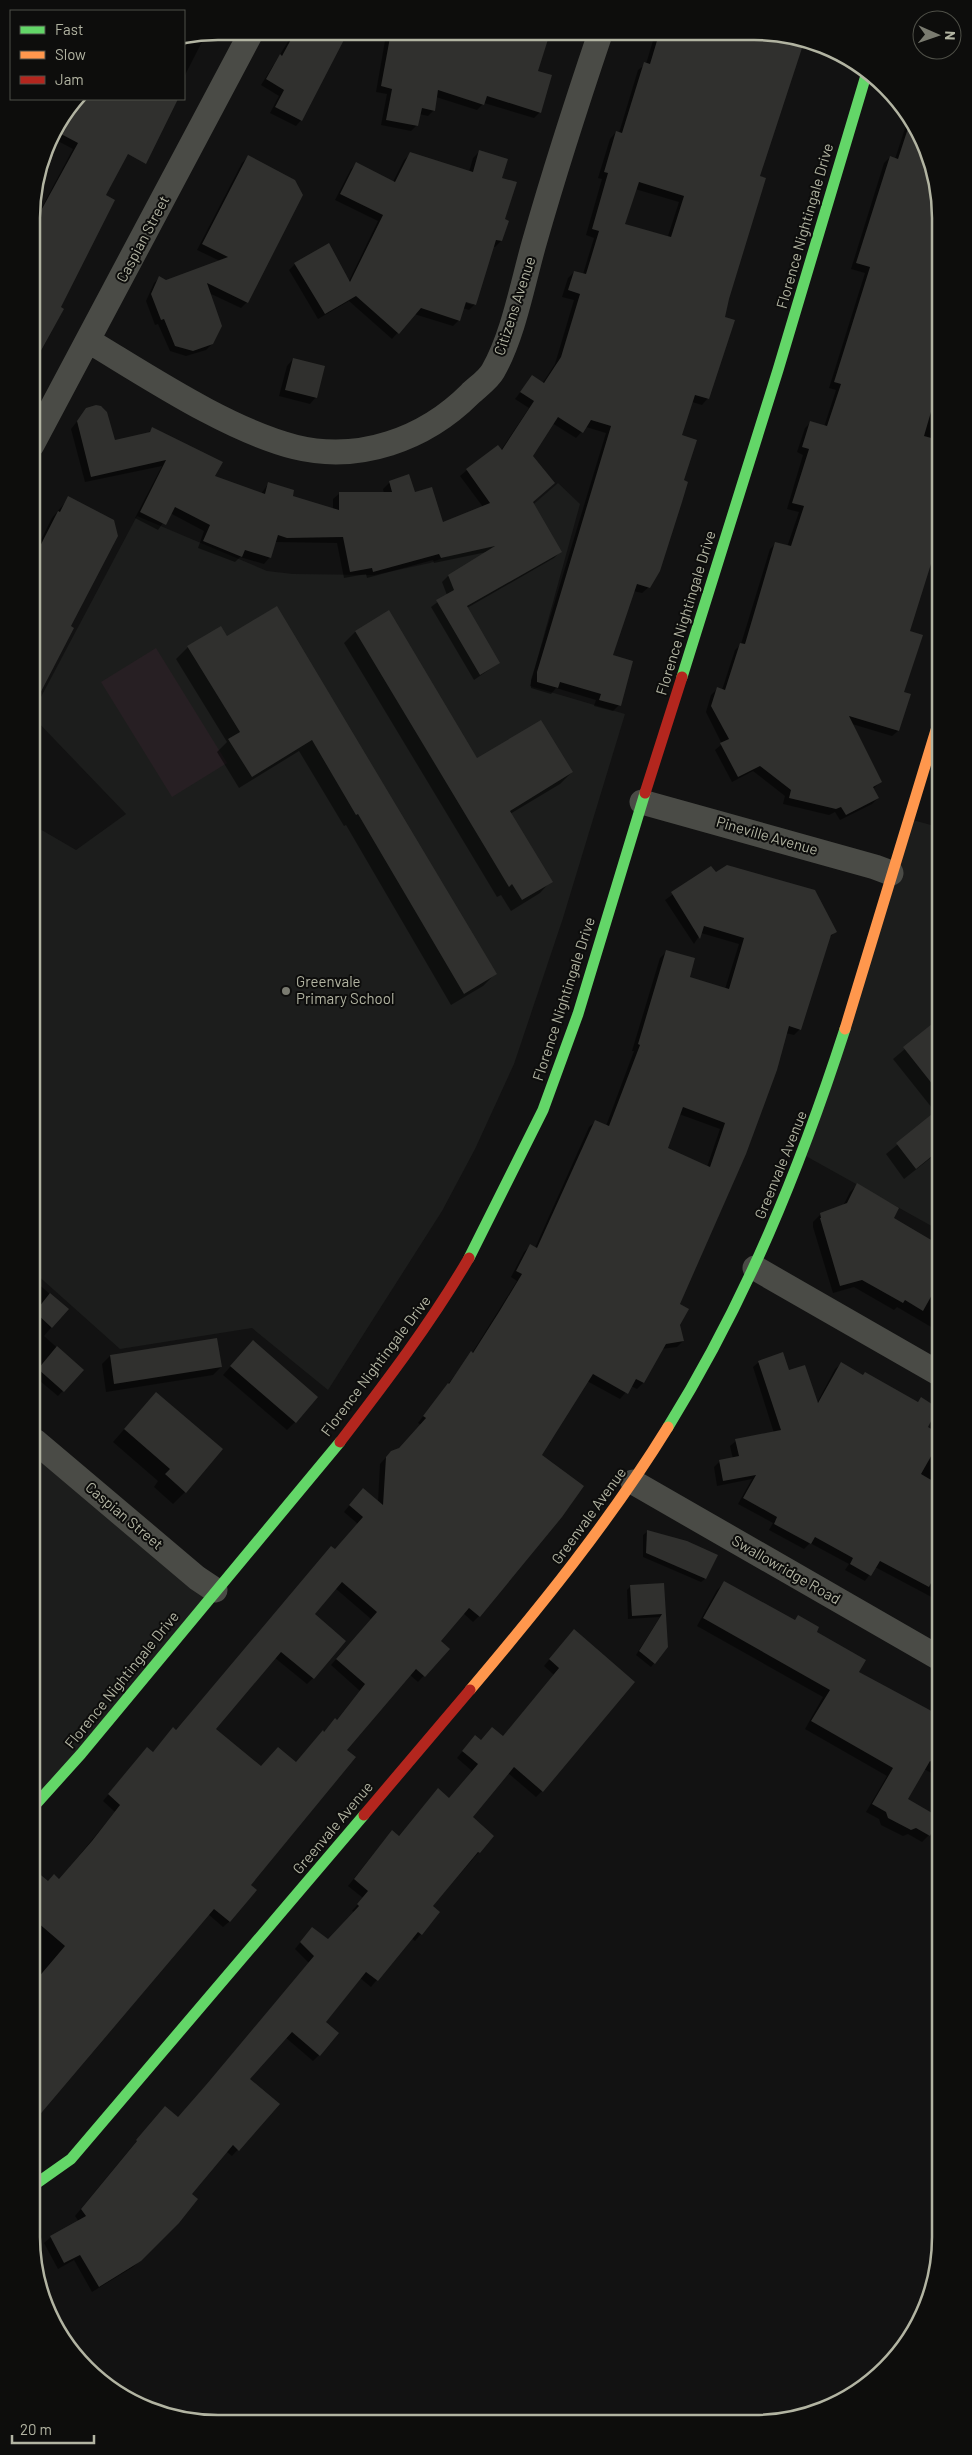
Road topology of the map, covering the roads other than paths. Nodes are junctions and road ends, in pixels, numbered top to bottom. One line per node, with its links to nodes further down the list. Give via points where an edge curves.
1 (248, 40): 4 (street, Caspian Street)
2 (598, 40): 4 (street, Citizens Avenue, via 561,150 509,332 492,372 454,410 411,437 376,448 337,452 296,447 212,412)
3 (865, 79): 7 (street, Florence Nightingale Drive, via 778,370)
4 (89, 341): 5 (street, Caspian Street)
5 (40, 430)
6 (932, 743): 8 (street, Greenvale Avenue)
7 (642, 802): 8 (street, Pineville Avenue); 13 (street, Florence Nightingale Drive, via 578,1014 543,1110 482,1236 440,1308 396,1370)
8 (892, 873): 9 (street, Greenvale Avenue, via 819,1110)
9 (755, 1268): 10 (street); 12 (street, Greenvale Avenue, via 712,1353)
10 (932, 1370)
11 (40, 1445): 13 (street, Caspian Street)
12 (633, 1482): 14 (street, Swallowridge Road); 16 (street, Greenvale Avenue, via 535,1613 133,2088 71,2159)
13 (215, 1590): 15 (street, Florence Nightingale Drive, via 82,1754)
14 (932, 1654)
15 (40, 1800)
16 (40, 2181)

